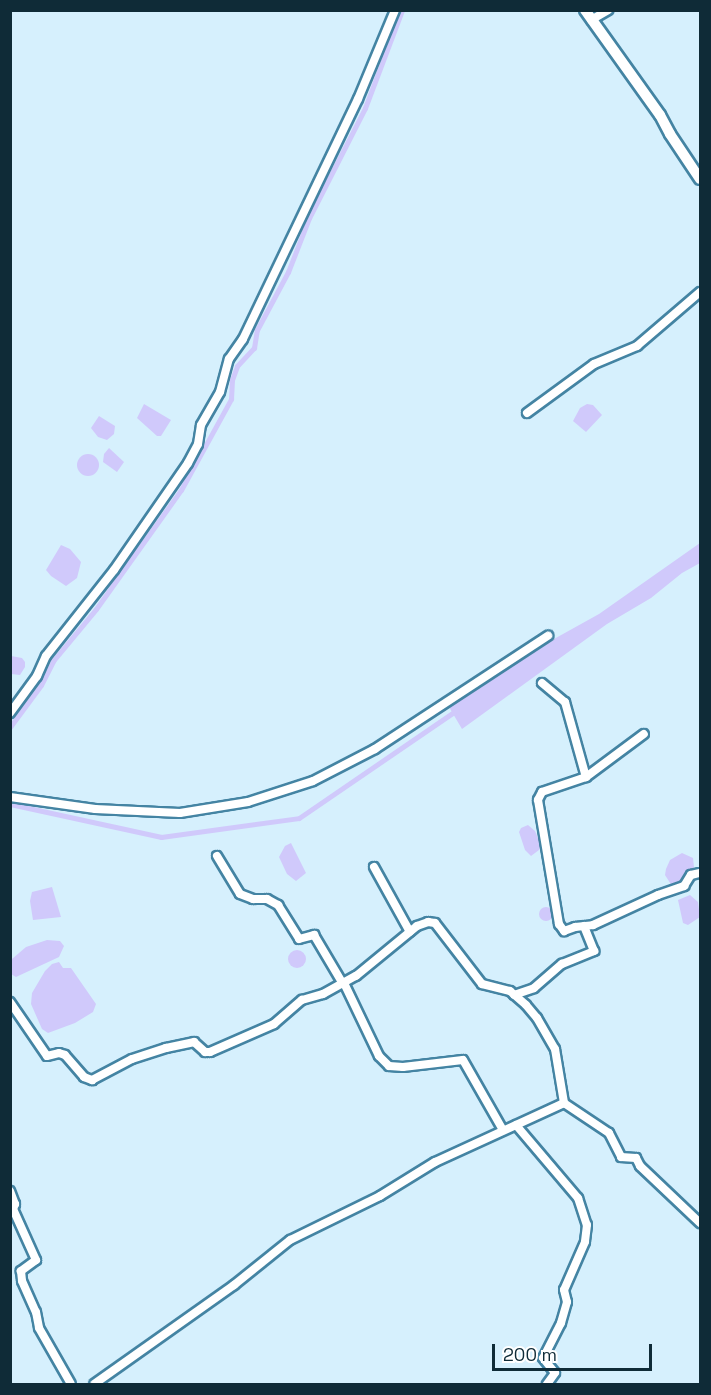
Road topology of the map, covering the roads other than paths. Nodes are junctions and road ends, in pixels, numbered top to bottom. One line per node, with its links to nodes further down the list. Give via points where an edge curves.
1 (395, 10): 9 (street, via 358,99 243,339 229,358 220,392 201,425 198,444 188,463 114,570 46,656 37,676)
2 (608, 10): 3 (street)
3 (588, 15): 4 (main road, via 660,115)
4 (700, 179)
5 (700, 292): 6 (street, via 637,346 594,364)
6 (527, 413)
7 (548, 636): 12 (street, via 375,749 313,781 248,802 180,813 95,809)
8 (542, 683): 11 (street, via 565,702)
9 (10, 713)
10 (644, 734): 11 (street)
11 (586, 777): 16 (street, via 542,792 538,800 559,924 564,931)
12 (10, 797)
13 (217, 856): 18 (street, via 240,894 253,899 262,897 278,905 298,939 314,935)
14 (374, 867): 17 (street)
15 (700, 873): 16 (street, via 691,875 684,886)
16 (584, 926): 19 (street, via 594,951 562,964 534,988)
17 (410, 932): 18 (street); 19 (street, via 428,922 435,923 482,984)
18 (343, 984): 20 (street, via 302,1000 274,1024 210,1052 194,1042 166,1048 132,1059 92,1080 84,1077 65,1054 47,1056); 23 (street, via 379,1056 389,1066 463,1060)
19 (514, 995): 21 (street, via 537,1018 555,1049)
20 (10, 1002)
21 (564, 1103): 22 (street); 25 (street, via 609,1133 621,1157 636,1158)
22 (516, 1125): 23 (street); 28 (street, via 578,1198 587,1225 585,1242 564,1290 567,1302 561,1323 543,1358 555,1373)
23 (503, 1130): 27 (street, via 290,1240 234,1285)
24 (10, 1191): 26 (street, via 14,1211 36,1260 21,1271 22,1281 39,1328)
25 (700, 1223)
26 (71, 1384)
27 (94, 1384)
28 (547, 1384)

